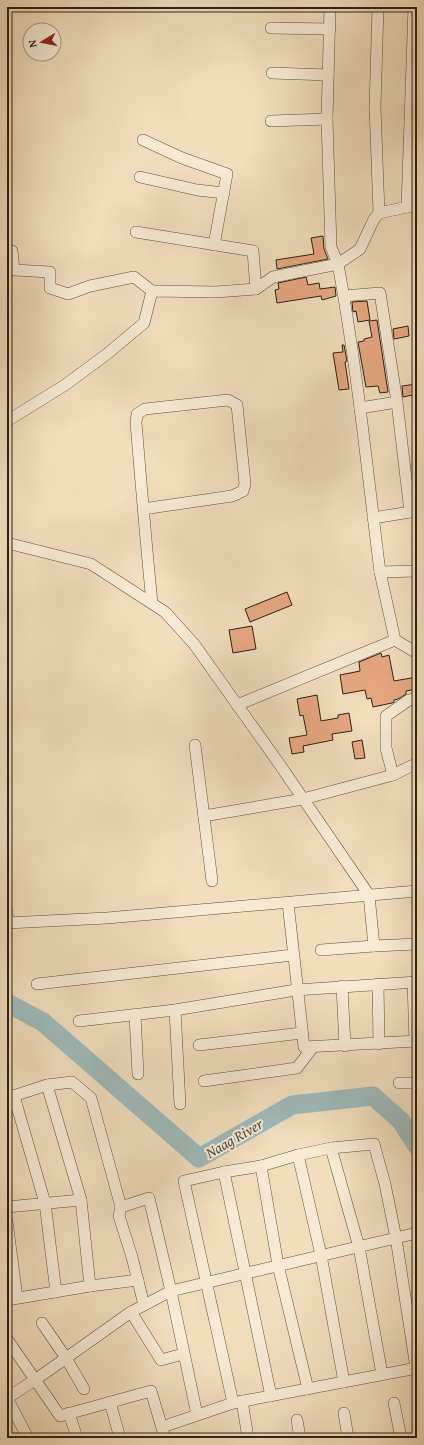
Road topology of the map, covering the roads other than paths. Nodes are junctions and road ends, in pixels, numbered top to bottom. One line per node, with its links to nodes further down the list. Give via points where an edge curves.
1 (330, 7): 5 (street)
2 (378, 7): 14 (street, via 375,107)
3 (414, 7): 13 (street)
4 (270, 28): 5 (street)
5 (330, 29): 7 (street)
6 (272, 73): 7 (street)
7 (328, 75): 8 (street)
8 (327, 119): 9 (street); 18 (street, via 331,247)
9 (271, 121)
10 (143, 140): 12 (street, via 182,158 227,174)
11 (140, 177): 12 (street, via 197,190)
12 (224, 193): 16 (street)
13 (412, 206): 14 (street)
14 (378, 213): 18 (street, via 360,249)
15 (136, 232): 16 (street)
16 (214, 245): 19 (street, via 253,251)
17 (12, 251): 20 (street, via 14,270 50,272 50,288 68,294 90,286 134,277)
18 (338, 264): 19 (street, via 273,277); 21 (street)
19 (256, 289): 20 (street, via 216,292)
20 (152, 291): 24 (street, via 144,323 65,385)
21 (344, 296): 22 (street, via 380,293); 23 (street)
22 (397, 402): 23 (street); 26 (street, via 410,512)
23 (360, 408): 26 (street)
24 (7, 421)
25 (144, 509): 25 (street, via 137,414 145,409 228,400 237,404 245,484 243,491 232,496); 30 (street)
26 (373, 518): 28 (street)
27 (7, 543): 30 (street, via 91,564)
28 (380, 572): 29 (street); 31 (street)
29 (417, 572)
30 (152, 603): 34 (street, via 165,612 194,644)
31 (395, 640): 32 (street); 34 (street)
32 (417, 653)
33 (417, 698): 37 (street, via 409,700 386,716 386,748)
34 (237, 705): 38 (street)
35 (195, 745): 39 (street)
36 (417, 764): 37 (street)
37 (393, 775): 38 (street)
38 (303, 799): 39 (street); 42 (street)
39 (204, 816): 40 (street)
40 (212, 881)
41 (417, 891): 42 (street)
42 (369, 896): 43 (street); 46 (street)
43 (288, 902): 44 (street, via 107,918); 48 (street)
44 (7, 919)
45 (417, 944): 46 (street)
46 (374, 946): 47 (street)
47 (321, 950)
48 (293, 955): 50 (street); 53 (street)
49 (415, 982): 51 (street); 58 (street)
50 (37, 984)
51 (378, 984): 52 (street); 59 (street)
52 (342, 986): 53 (street); 61 (street)
53 (296, 990): 54 (street); 57 (street)
54 (175, 1010): 55 (street); 69 (street)
55 (136, 1015): 56 (street); 63 (street)
56 (79, 1020)
57 (302, 1033): 60 (street); 62 (street, via 304,1048)
58 (416, 1041): 59 (street)
59 (380, 1044): 61 (street)
60 (199, 1046)
61 (345, 1046): 62 (street)
62 (313, 1047): 64 (street, via 298,1068)
63 (138, 1074)
64 (204, 1081)
65 (400, 1082): 66 (street)
66 (417, 1083)
67 (48, 1085): 68 (street); 74 (street); 77 (street, via 72,1082 91,1098)
68 (10, 1097): 75 (street)
69 (180, 1104)
70 (331, 1148): 71 (street); 80 (street, via 374,1144); 81 (street)
71 (298, 1155): 72 (street); 82 (street)
72 (261, 1166): 73 (street); 83 (street)
73 (224, 1172): 84 (street); 86 (street, via 184,1181)
74 (80, 1200): 75 (street); 87 (street)
75 (45, 1203): 76 (street); 89 (street)
76 (7, 1207)
77 (120, 1207): 85 (street, via 119,1216); 88 (street, via 149,1198)
78 (7, 1221): 90 (street)
79 (417, 1233): 80 (street)
80 (396, 1238): 81 (street); 97 (street)
81 (359, 1247): 82 (street); 98 (street)
82 (321, 1255): 83 (street); 100 (street)
83 (278, 1265): 84 (street); 102 (street)
84 (245, 1273): 86 (street); 103 (street)
85 (138, 1280): 87 (street); 91 (street)
86 (206, 1282): 88 (street); 106 (street)
87 (90, 1286): 89 (street)
88 (171, 1291): 91 (street); 95 (street)
89 (56, 1292): 90 (street)
90 (12, 1299)
91 (144, 1305): 92 (street)
92 (131, 1312): 95 (street, via 161,1360); 96 (street)
93 (42, 1323): 96 (street)
94 (7, 1339): 99 (street)
95 (183, 1354): 110 (street)
96 (66, 1358): 99 (street); 101 (street)
97 (417, 1368): 98 (street)
98 (382, 1374): 100 (street)
99 (35, 1380): 104 (street); 109 (street, via 60,1416)
100 (344, 1382): 102 (street)
101 (84, 1389)
102 (308, 1389): 103 (street)
103 (271, 1396): 106 (street)
104 (7, 1398): 113 (street)
105 (110, 1402): 109 (street); 112 (street, via 150,1391); 115 (street)
106 (238, 1402): 110 (street); 117 (street)
107 (394, 1403): 120 (street)
108 (344, 1413): 119 (street)
109 (69, 1414): 114 (street)
110 (197, 1415): 112 (street)
111 (297, 1420): 118 (street)
112 (162, 1427): 116 (street)
113 (28, 1438)
114 (78, 1438)
115 (120, 1438)
116 (165, 1438)
117 (248, 1438)
118 (300, 1438)
119 (348, 1438)
120 (400, 1438)

